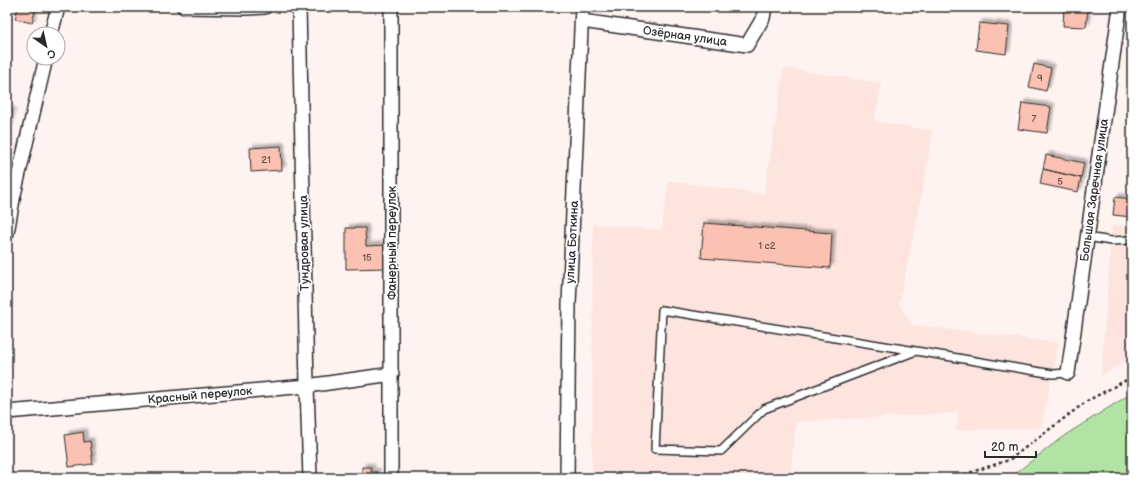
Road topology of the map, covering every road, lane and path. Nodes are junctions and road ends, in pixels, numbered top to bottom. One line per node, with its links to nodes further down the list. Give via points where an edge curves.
1 (58, 7): 10 (street)
2 (184, 7): 3 (street)
3 (265, 7)
4 (299, 7): 19 (street, Тундровая улица)
5 (391, 7): 17 (street, Фанерный переулок)
6 (582, 7): 9 (street, улица Боткина)
7 (765, 7): 9 (street, Озёрная улица, via 763,18 747,45)
8 (1120, 7): 13 (street, Большая Заречная улица)
9 (582, 21): 23 (street, улица Боткина, via 569,304)
10 (54, 26)
11 (44, 66): 12 (street)
12 (7, 233)
13 (1087, 237): 14 (lane, via 1111,241); 16 (street, Большая Заречная улица)
14 (1132, 240)
15 (916, 351): 15 (lane, via 764,409 721,451 655,449 662,310); 16 (lane, via 1053,374)
16 (1068, 373)
17 (392, 374): 19 (street, Красный переулок); 22 (street, Фанерный переулок)
18 (1132, 377): 24 (path, via 1087,402 1009,460)
19 (307, 386): 20 (street, Красный переулок); 21 (street, Тундровая улица)
20 (7, 412)
21 (310, 478)
22 (391, 478)
23 (567, 478)
24 (953, 478)

